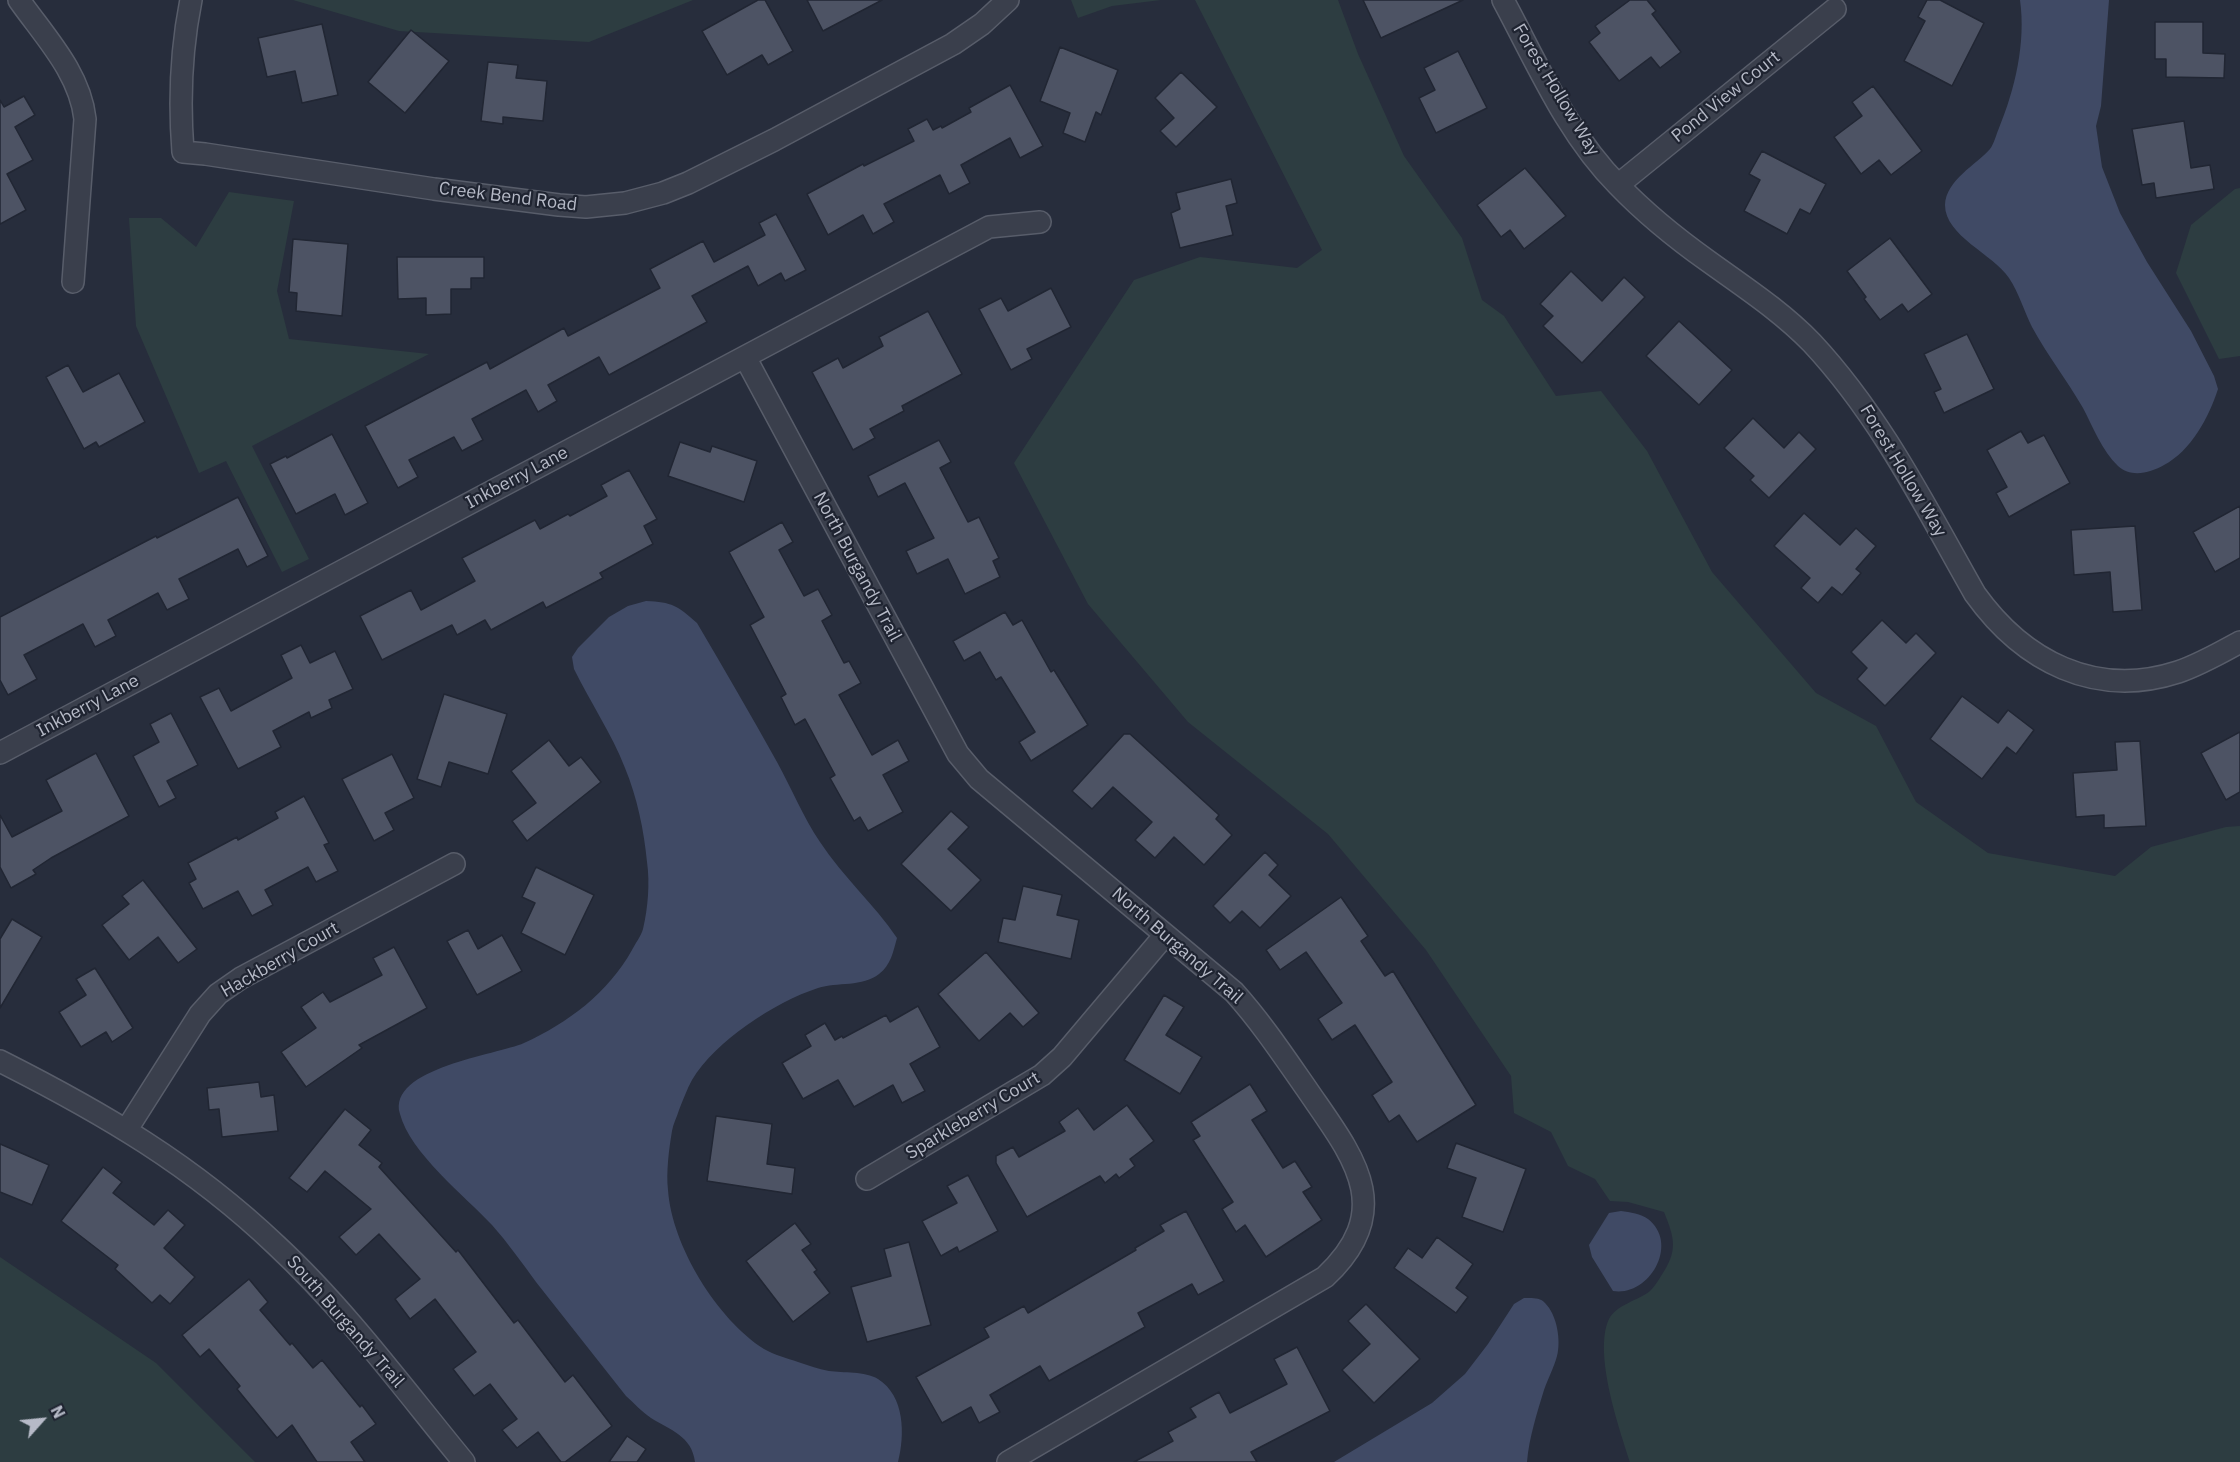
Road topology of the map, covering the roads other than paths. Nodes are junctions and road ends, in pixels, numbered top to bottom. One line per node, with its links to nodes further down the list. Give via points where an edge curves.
1 (20, 0): 8 (street, via 73,77 83,102)
2 (191, 0): 3 (street, Creek Bend Road, via 182,63 183,152 586,207 625,203 688,183 953,44)
3 (1008, 0)
4 (1503, 0): 6 (street, Forest Hollow Way, via 1577,133)
5 (1835, 9): 6 (street, Pond View Court)
6 (1618, 185): 10 (street, Forest Hollow Way, via 1654,219 1770,305 1845,380 1887,439 1990,616 2030,651 2078,674 2129,681 2179,672)
7 (1040, 222): 9 (street, Inkberry Lane, via 989,227)
8 (73, 282)
9 (745, 357): 11 (street, Inkberry Lane); 13 (street, North Burgandy Trail, via 958,754 979,779)
10 (2240, 642)
11 (0, 753)
12 (454, 864): 15 (street, Hackberry Court, via 218,994 200,1014)
13 (1165, 935): 16 (street, Sparkleberry Court, via 1062,1057 1042,1075); 18 (street, North Burgandy Trail, via 1234,992 1255,1015 1347,1148 1361,1179 1360,1228 1341,1263 1325,1277)
14 (0, 1061): 15 (street, South Burgandy Trail)
15 (127, 1129): 17 (street, South Burgandy Trail, via 221,1196 276,1245 328,1298)
16 (867, 1179)
17 (464, 1462)
18 (1008, 1462)

